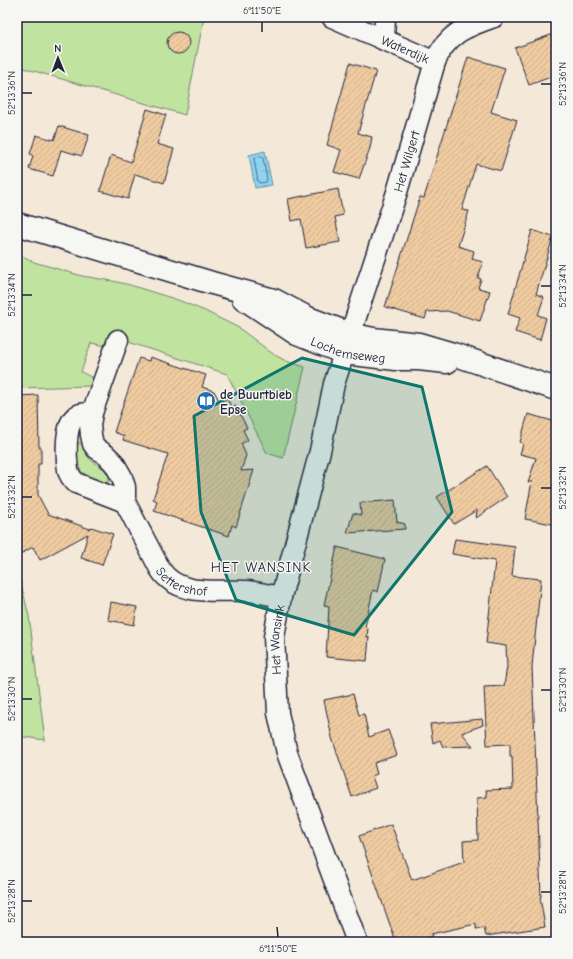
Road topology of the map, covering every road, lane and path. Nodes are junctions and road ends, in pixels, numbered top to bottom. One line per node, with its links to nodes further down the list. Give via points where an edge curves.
1 (332, 17): 4 (street, Waterdijk)
2 (385, 17): 4 (street)
3 (494, 17): 5 (street, Het Wilgert, via 464,28 447,41)
4 (384, 40): 5 (street, Waterdijk)
5 (434, 62): 8 (street, Het Wilgert, via 397,192)
6 (17, 224): 8 (main road, Lochemseweg, via 274,300 308,318)
7 (118, 340): 10 (street, Settershof)
8 (347, 344): 9 (main road, Lochemseweg, via 373,339 419,344); 12 (street, Het Wansink, via 334,384 320,451)
9 (556, 389)
10 (92, 413): 11 (street, Settershof, via 90,425 93,444 110,459 120,473 125,487); 11 (street, via 76,416 71,422 68,431 70,476 76,483)
11 (126, 502): 12 (street, Settershof, via 160,569 170,581 196,589 256,592)
12 (281, 597): 13 (street, Het Wansink, via 274,636 278,713 287,753)
13 (357, 942)

